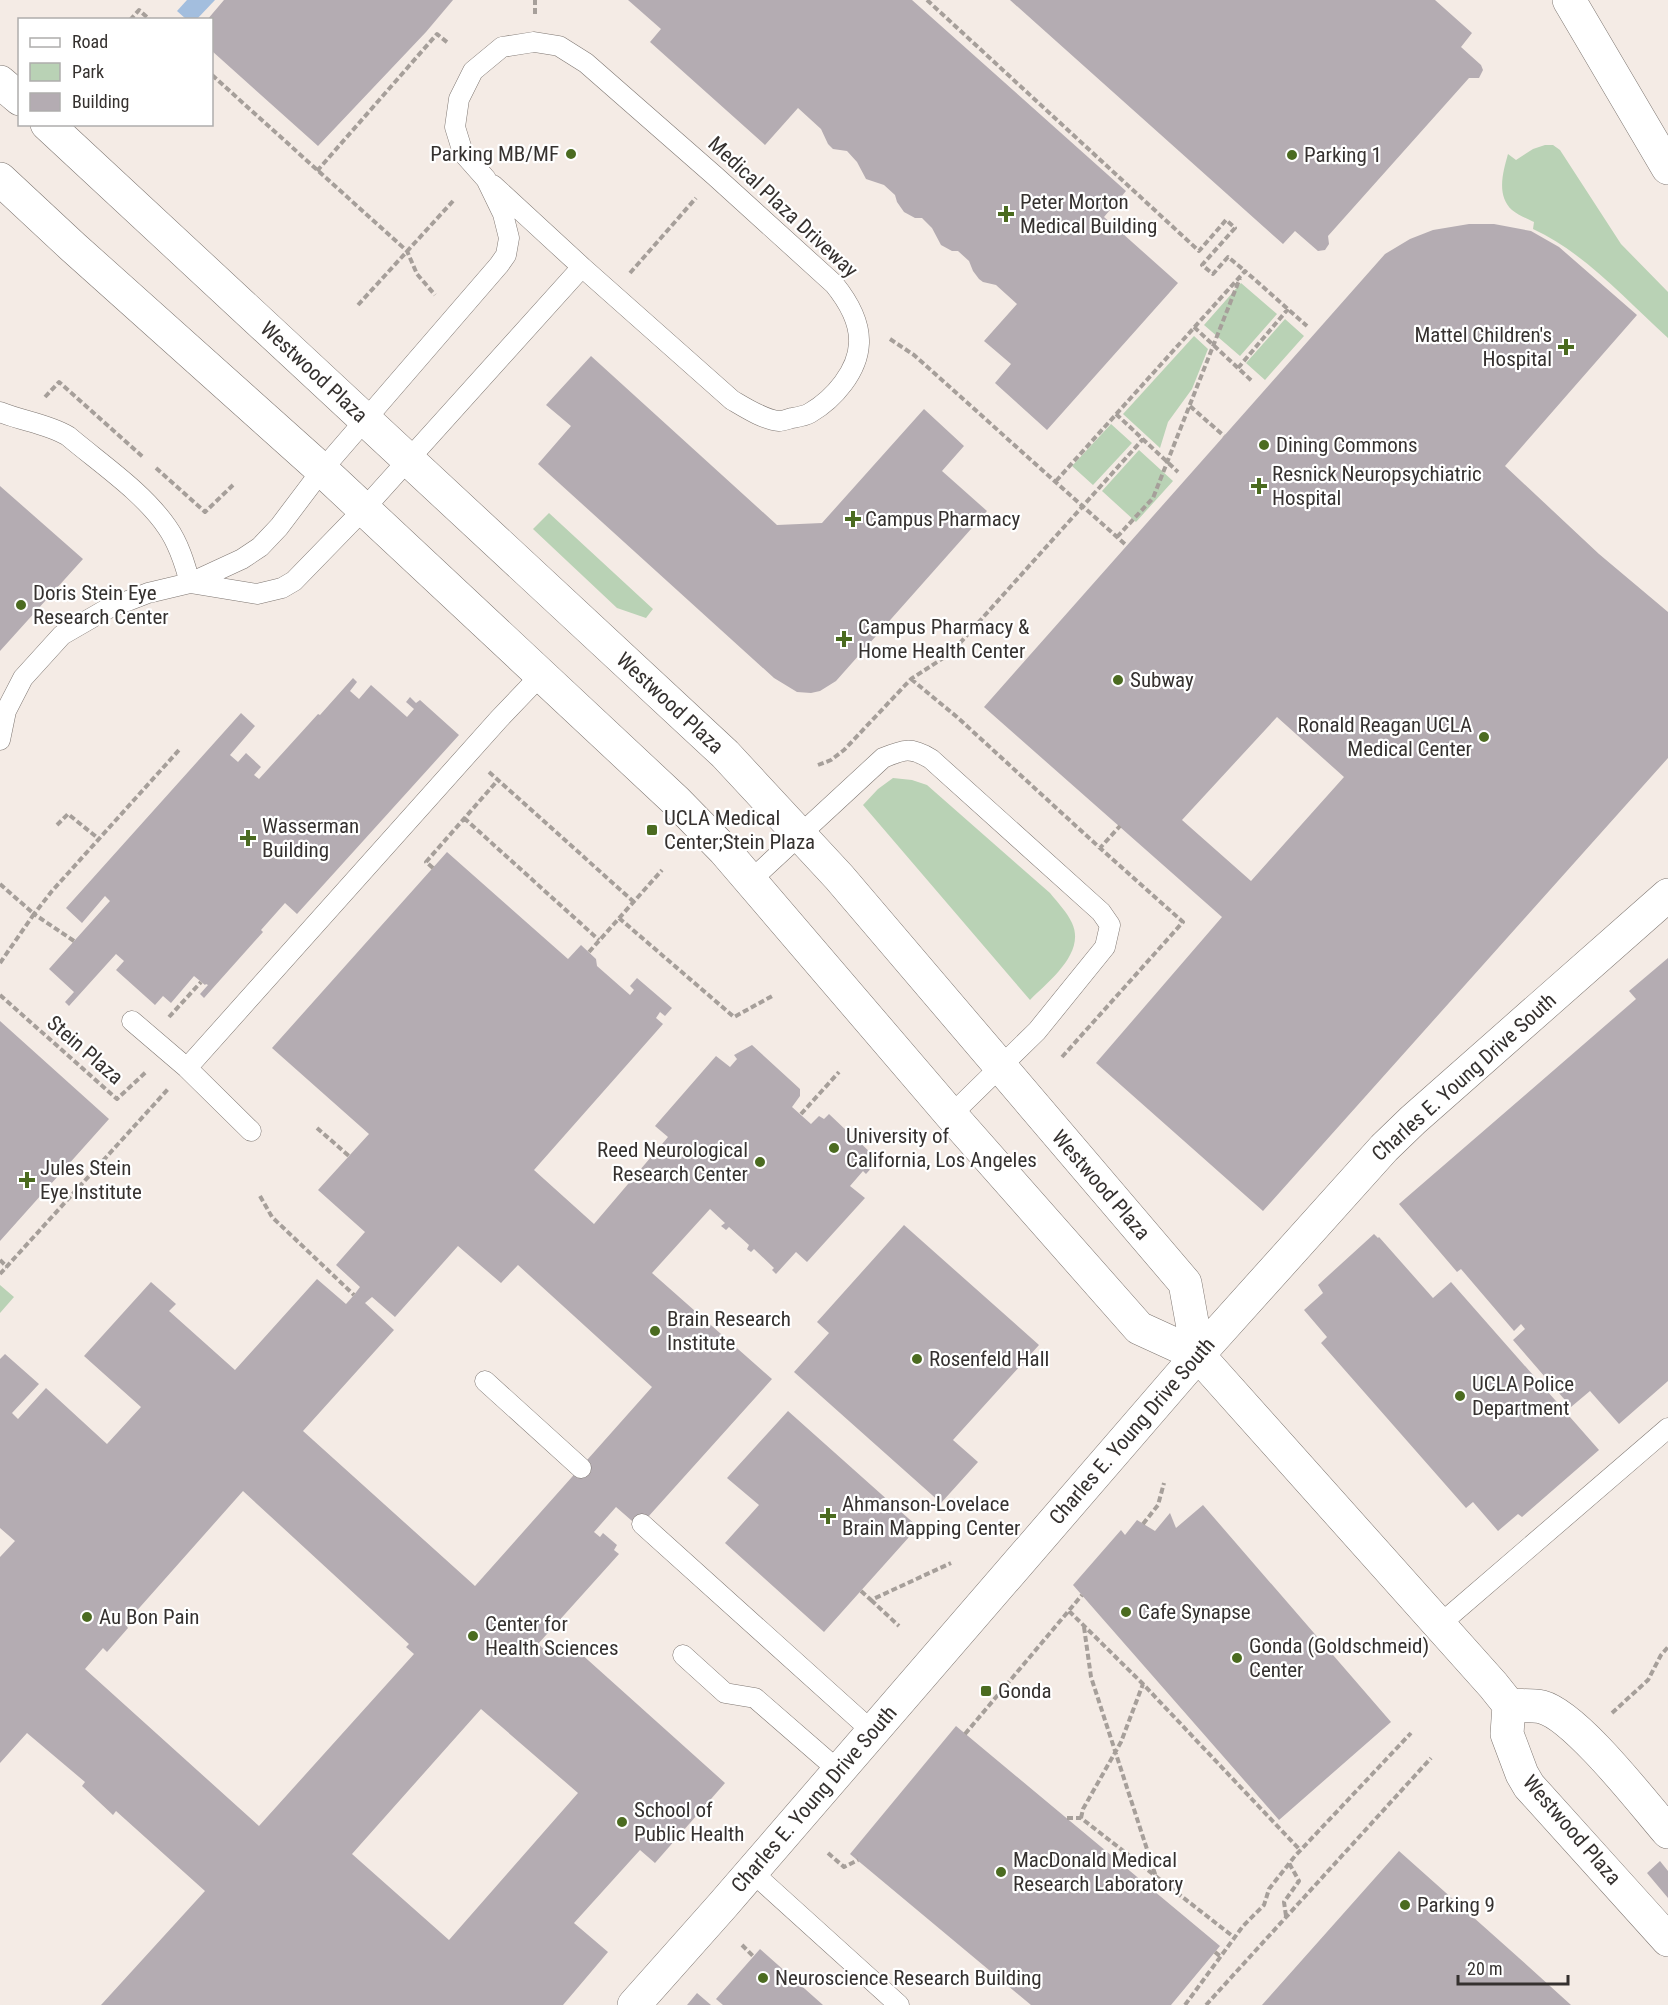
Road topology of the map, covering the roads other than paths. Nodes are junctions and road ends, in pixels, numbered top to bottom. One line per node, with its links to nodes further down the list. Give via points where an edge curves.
1 (1569, 0): 5 (main road)
2 (0, 82): 3 (main road)
3 (18, 97)
4 (49, 126): 10 (main road, Westwood Plaza)
5 (1668, 168)
6 (0, 179): 12 (main road)
7 (486, 179): 8 (lane, Medical Plaza Driveway); 8 (lane, Medical Plaza Driveway, via 462,153 454,127 459,99 473,71 502,47 534,42 559,46 595,71 834,284 856,320 859,343 853,366 841,386 808,414 779,421 753,413 732,400); 10 (lane, Medical Plaza Driveway, via 503,214 509,238 506,255)
8 (582, 267): 11 (lane)
9 (0, 412): 14 (lane, via 68,436 151,506 184,560)
10 (366, 421): 11 (main road, Westwood Plaza); 12 (lane, Medical Plaza Driveway)
11 (409, 460): 13 (lane); 17 (main road, Westwood Plaza, via 725,754)
12 (322, 470): 13 (main road); 14 (lane, Medical Plaza Driveway, via 260,548)
13 (364, 509): 14 (lane, via 294,581 282,588 257,594); 15 (main road)
14 (190, 583): 16 (lane, via 147,593 107,609 62,635 23,678 6,711)
15 (541, 675): 18 (main road, via 676,801); 21 (lane)
16 (0, 740)
17 (801, 834): 18 (lane); 22 (main road, Westwood Plaza); 22 (lane, via 883,758 903,749 919,752 1101,912 1110,926 1105,947 1037,1031)
18 (750, 881): 23 (main road)
19 (1668, 894): 25 (main road, Charles E. Young Drive South, via 1406,1126)
20 (132, 1021): 21 (lane)
21 (187, 1068): 24 (lane)
22 (1000, 1068): 23 (lane); 25 (main road, Westwood Plaza, via 1185,1283)
23 (951, 1115): 25 (main road, via 1139,1328)
24 (251, 1131)
25 (1198, 1355): 30 (main road); 33 (main road, Charles E. Young Drive South)
26 (485, 1381): 28 (lane)
27 (1668, 1428): 30 (lane)
28 (581, 1468)
29 (642, 1524): 33 (lane)
30 (1438, 1626): 32 (main road)
31 (683, 1655): 34 (lane, via 725,1693 755,1698)
32 (1509, 1705): 35 (main road, via 1542,1707 1557,1714 1596,1748); 37 (main road, Westwood Plaza, via 1508,1734 1529,1786)
33 (873, 1732): 34 (main road, Charles E. Young Drive South)
34 (839, 1771): 36 (main road, Charles E. Young Drive South)
35 (1668, 1832)
36 (752, 1872): 38 (main road, Charles E. Young Drive South); 39 (lane)
37 (1668, 1940)
38 (634, 2005)
39 (898, 2005)

